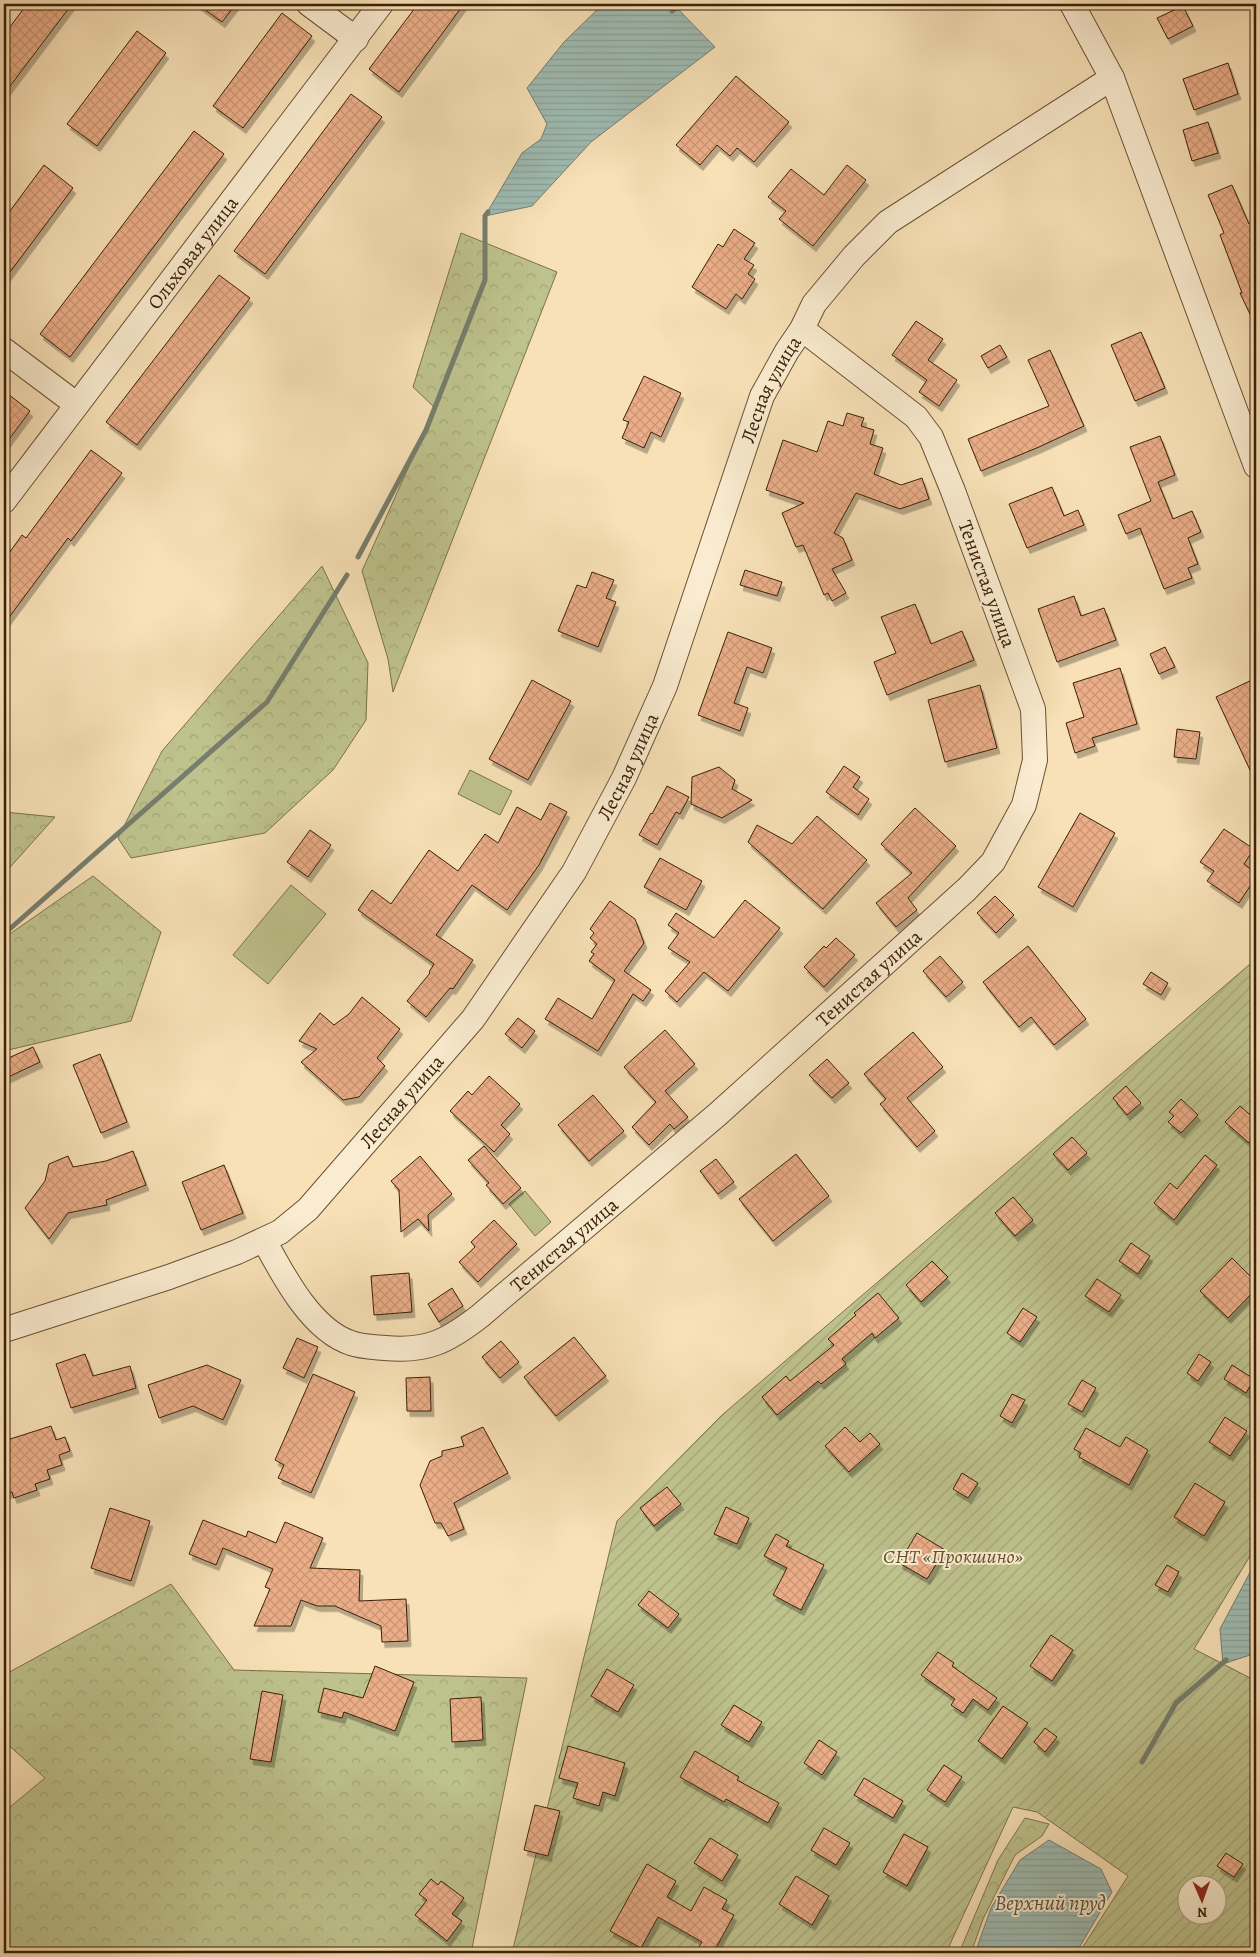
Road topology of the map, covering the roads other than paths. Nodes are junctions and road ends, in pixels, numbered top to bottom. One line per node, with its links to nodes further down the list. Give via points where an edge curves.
1 (309, 4): 4 (street)
2 (381, 4): 4 (street, Ольховая улица)
3 (1072, 4): 5 (street)
4 (356, 39): 8 (street, Ольховая улица)
5 (1112, 78): 6 (street, Лесная улица, via 888,222 814,304); 9 (street)
6 (802, 329): 11 (street, Лесная улица, via 762,396 665,686 624,778 574,872 473,1019 308,1209 280,1232); 11 (street, Тенистая улица, via 916,417 931,437 1033,709 1035,760 1024,805 993,862 718,1114 456,1335 429,1346 405,1349 351,1343 326,1329 303,1305)
7 (4, 350): 8 (street)
8 (76, 404): 10 (street, Ольховая улица)
9 (1256, 466)
10 (4, 501)
11 (264, 1240): 12 (street, Лесная улица, via 169,1277)
12 (4, 1330)

